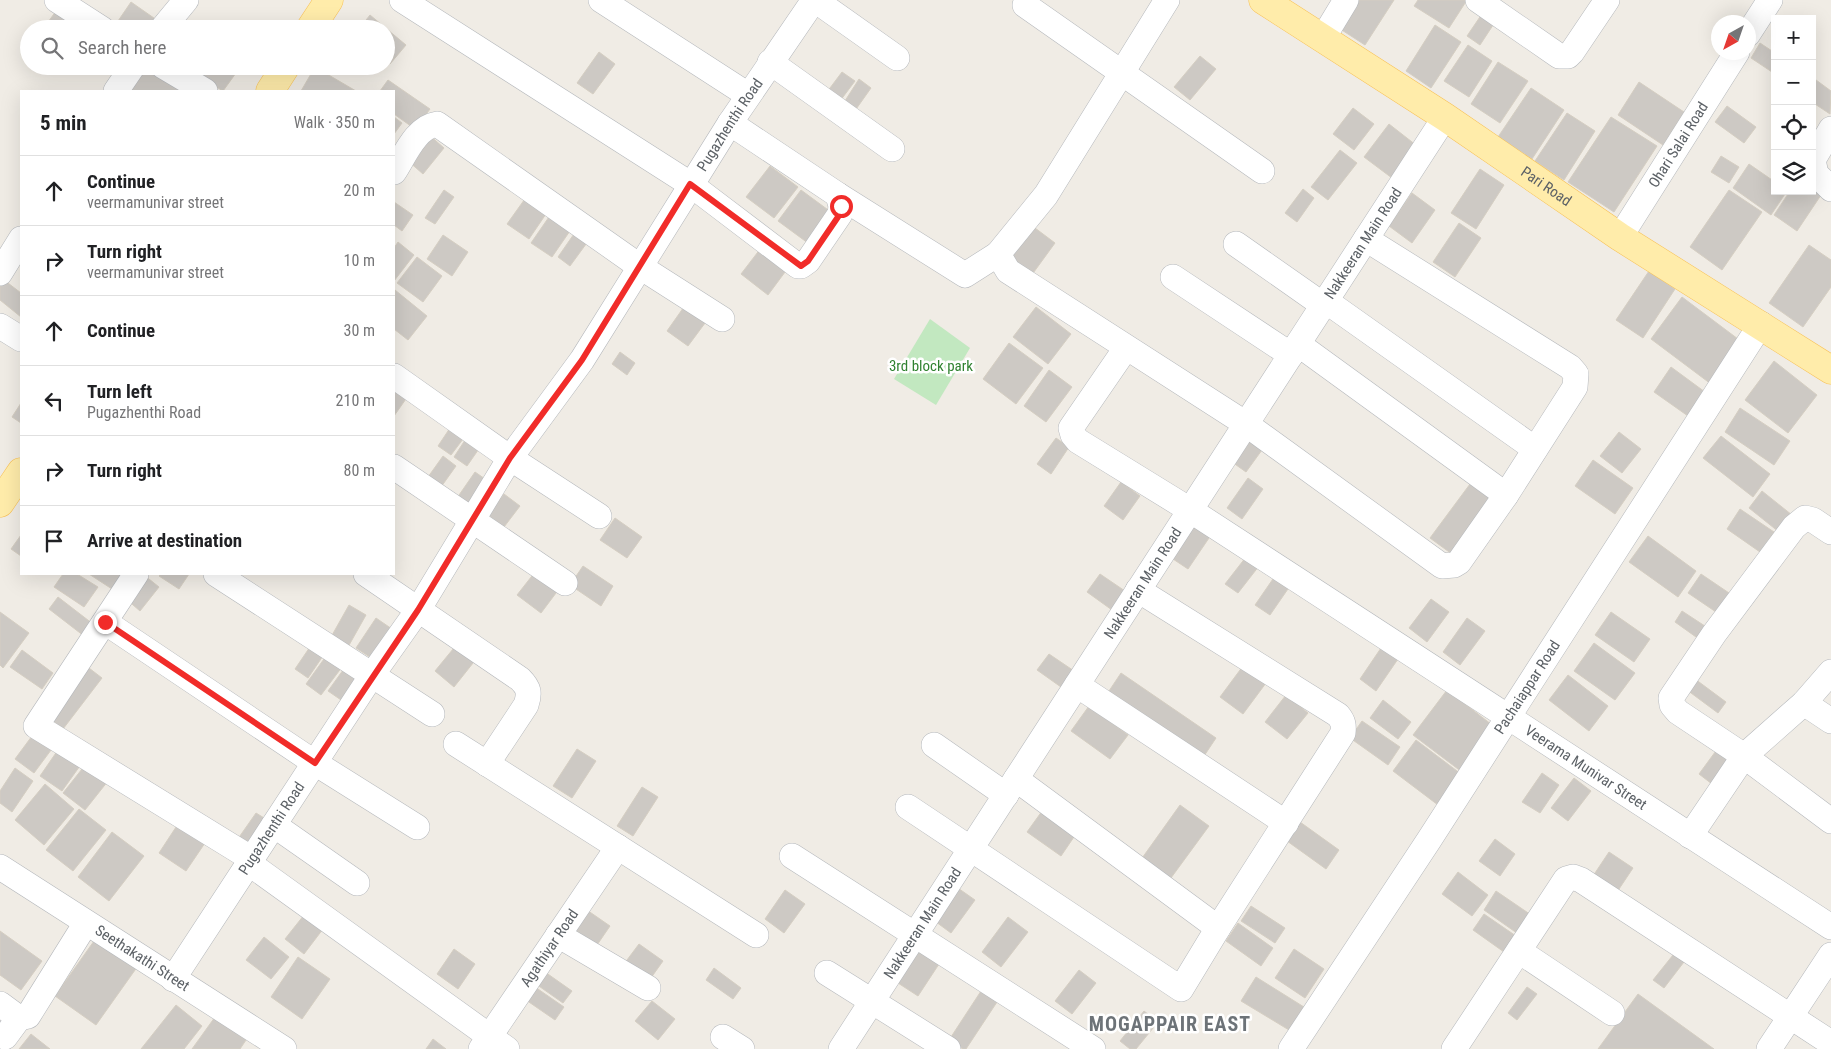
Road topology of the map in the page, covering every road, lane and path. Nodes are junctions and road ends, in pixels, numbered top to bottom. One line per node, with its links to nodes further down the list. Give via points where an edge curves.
1 (57, 0): 14 (street)
2 (186, 0): 15 (street)
3 (329, 0): 16 (main road)
4 (402, 0): 36 (street)
5 (601, 0): 29 (street)
6 (815, 0): 19 (street); 21 (street, Pugazhenthi Road)
7 (1167, 0): 22 (street)
8 (1263, 0): 18 (main road, Pari Road)
9 (1346, 0): 18 (street)
10 (1478, 0): 11 (street, via 1559,56 1568,56)
11 (1607, 0)
12 (1770, 0): 17 (street)
13 (1026, 5): 22 (street)
14 (93, 16)
15 (169, 20)
16 (316, 20)
17 (1756, 22)
18 (1323, 38): 30 (main road, Pari Road)
19 (897, 58)
20 (1732, 60): 39 (street, Ohari Salai Road)
21 (770, 62): 29 (street, Pugazhenthi Road); 33 (street)
22 (1123, 74): 35 (street); 43 (street, via 1046,195)
23 (127, 75): 26 (street)
24 (178, 75): 27 (street)
25 (280, 75): 28 (main road)
26 (117, 90)
27 (203, 90)
28 (271, 90)
29 (748, 95): 31 (street, Pugazhenthi Road)
30 (1445, 118): 39 (main road, Pari Road); 40 (street, Nakkeeran Main Road)
31 (730, 123): 36 (street, Pugazhenthi Road); 38 (street)
32 (1831, 129): 37 (street, via 1813,160 1816,174)
33 (892, 149)
34 (395, 170): 44 (street, via 421,130 437,124)
35 (1262, 171)
36 (690, 184): 38 (street, via 798,266 804,265 840,214); 44 (street, Pugazhenthi Road)
37 (1831, 189)
38 (838, 196): 43 (street, via 965,275)
39 (1620, 237): 49 (main road, Pari Road)
40 (1366, 238): 47 (street, Nakkeeran Main Road); 57 (street, via 1570,367 1576,374 1575,387)
41 (20, 241): 45 (street)
42 (1236, 244): 47 (street)
43 (998, 254): 52 (street, via 1008,271)
44 (639, 266): 48 (street); 58 (street, Pugazhenthi Road, via 582,360)
45 (0, 273)
46 (1173, 277): 53 (street)
47 (1324, 303): 53 (street, Nakkeeran Main Road); 57 (street)
48 (722, 319)
49 (1761, 324): 54 (main road, Pari Road); 79 (street, Pachaiappar Road)
50 (0, 326): 51 (street)
51 (20, 338)
52 (1126, 348): 56 (street); 63 (street, Veerama Munivar Street, via 1077,419 1072,428 1073,435)
53 (1294, 350): 56 (street, Nakkeeran Main Road); 61 (street)
54 (1831, 370)
55 (395, 377): 58 (street)
56 (1246, 424): 61 (street, via 1442,566 1459,562); 63 (street, Nakkeeran Main Road)
57 (1535, 449): 61 (street)
58 (510, 458): 64 (street); 65 (street, Pugazhenthi Road)
59 (395, 468): 65 (street)
60 (20, 473): 62 (main road)
61 (1506, 494)
62 (0, 503)
63 (1190, 510): 71 (street, Nakkeeran Main Road); 79 (street, Veerama Munivar Street)
64 (599, 516)
65 (471, 521): 70 (street); 72 (street, Pugazhenthi Road)
66 (1831, 532): 83 (street, via 1805,518 1794,527 1714,634 1672,698 1672,705 1678,712)
67 (135, 575): 73 (street)
68 (218, 575): 75 (street)
69 (367, 575): 72 (street)
70 (565, 583)
71 (1138, 590): 76 (street, Nakkeeran Main Road); 89 (street, via 1338,715 1343,722 1344,733)
72 (418, 610): 75 (street, Pugazhenthi Road); 85 (street, via 528,687 526,705)
73 (105, 622): 84 (street); 96 (street, via 36,726)
74 (1831, 672): 77 (street)
75 (372, 675): 78 (street); 84 (street, Pugazhenthi Road)
76 (1077, 684): 86 (street, Nakkeeran Main Road); 89 (street)
77 (1804, 703): 80 (street); 83 (street)
78 (432, 714)
79 (1508, 718): 92 (street, Veerama Munivar Street); 120 (street, Pachaiappar Road)
80 (1831, 721)
81 (456, 744): 85 (street)
82 (934, 745): 86 (street)
83 (1744, 756): 88 (street); 92 (street)
84 (315, 763): 90 (street, Pugazhenthi Road); 91 (street)
85 (487, 764): 93 (street)
86 (1011, 787): 94 (street, Nakkeeran Main Road); 101 (street)
87 (908, 807): 94 (street)
88 (1831, 821)
89 (1286, 823): 101 (street)
90 (274, 825): 96 (street, Pugazhenthi Road); 98 (street)
91 (417, 827)
92 (1690, 836): 100 (street, Veerama Munivar Street)
93 (618, 847): 103 (street, Agathiyar Road); 104 (street)
94 (970, 849): 101 (street, via 1182,989); 102 (street, Nakkeeran Main Road)
95 (792, 856): 102 (street)
96 (251, 862): 108 (street, Pugazhenthi Road); 115 (street)
97 (0, 867): 99 (street, Seethakathi Street)
98 (357, 883)
99 (86, 923): 108 (street, Seethakathi Street); 113 (street, via 28,1016)
100 (1831, 927)
101 (1218, 928)
102 (915, 934): 110 (street, Nakkeeran Main Road); 119 (street)
103 (558, 935): 109 (street); 115 (street, Agathiyar Road)
104 (756, 935)
105 (1519, 951): 111 (street); 112 (street, via 1566,879 1573,877); 121 (street)
106 (1831, 955): 112 (street)
107 (827, 974): 110 (street)
108 (173, 979): 116 (street, Seethakathi Street)
109 (648, 988)
110 (872, 1001): 117 (street, Nakkeeran Main Road); 118 (street)
111 (1612, 1013)
112 (1791, 1017): 114 (street); 122 (street)
113 (8, 1020)
114 (1831, 1043)
115 (492, 1045)
116 (284, 1049)
117 (841, 1049)
118 (948, 1049)
119 (1093, 1049)
120 (1291, 1049)
121 (1454, 1049)
122 (1769, 1049)

